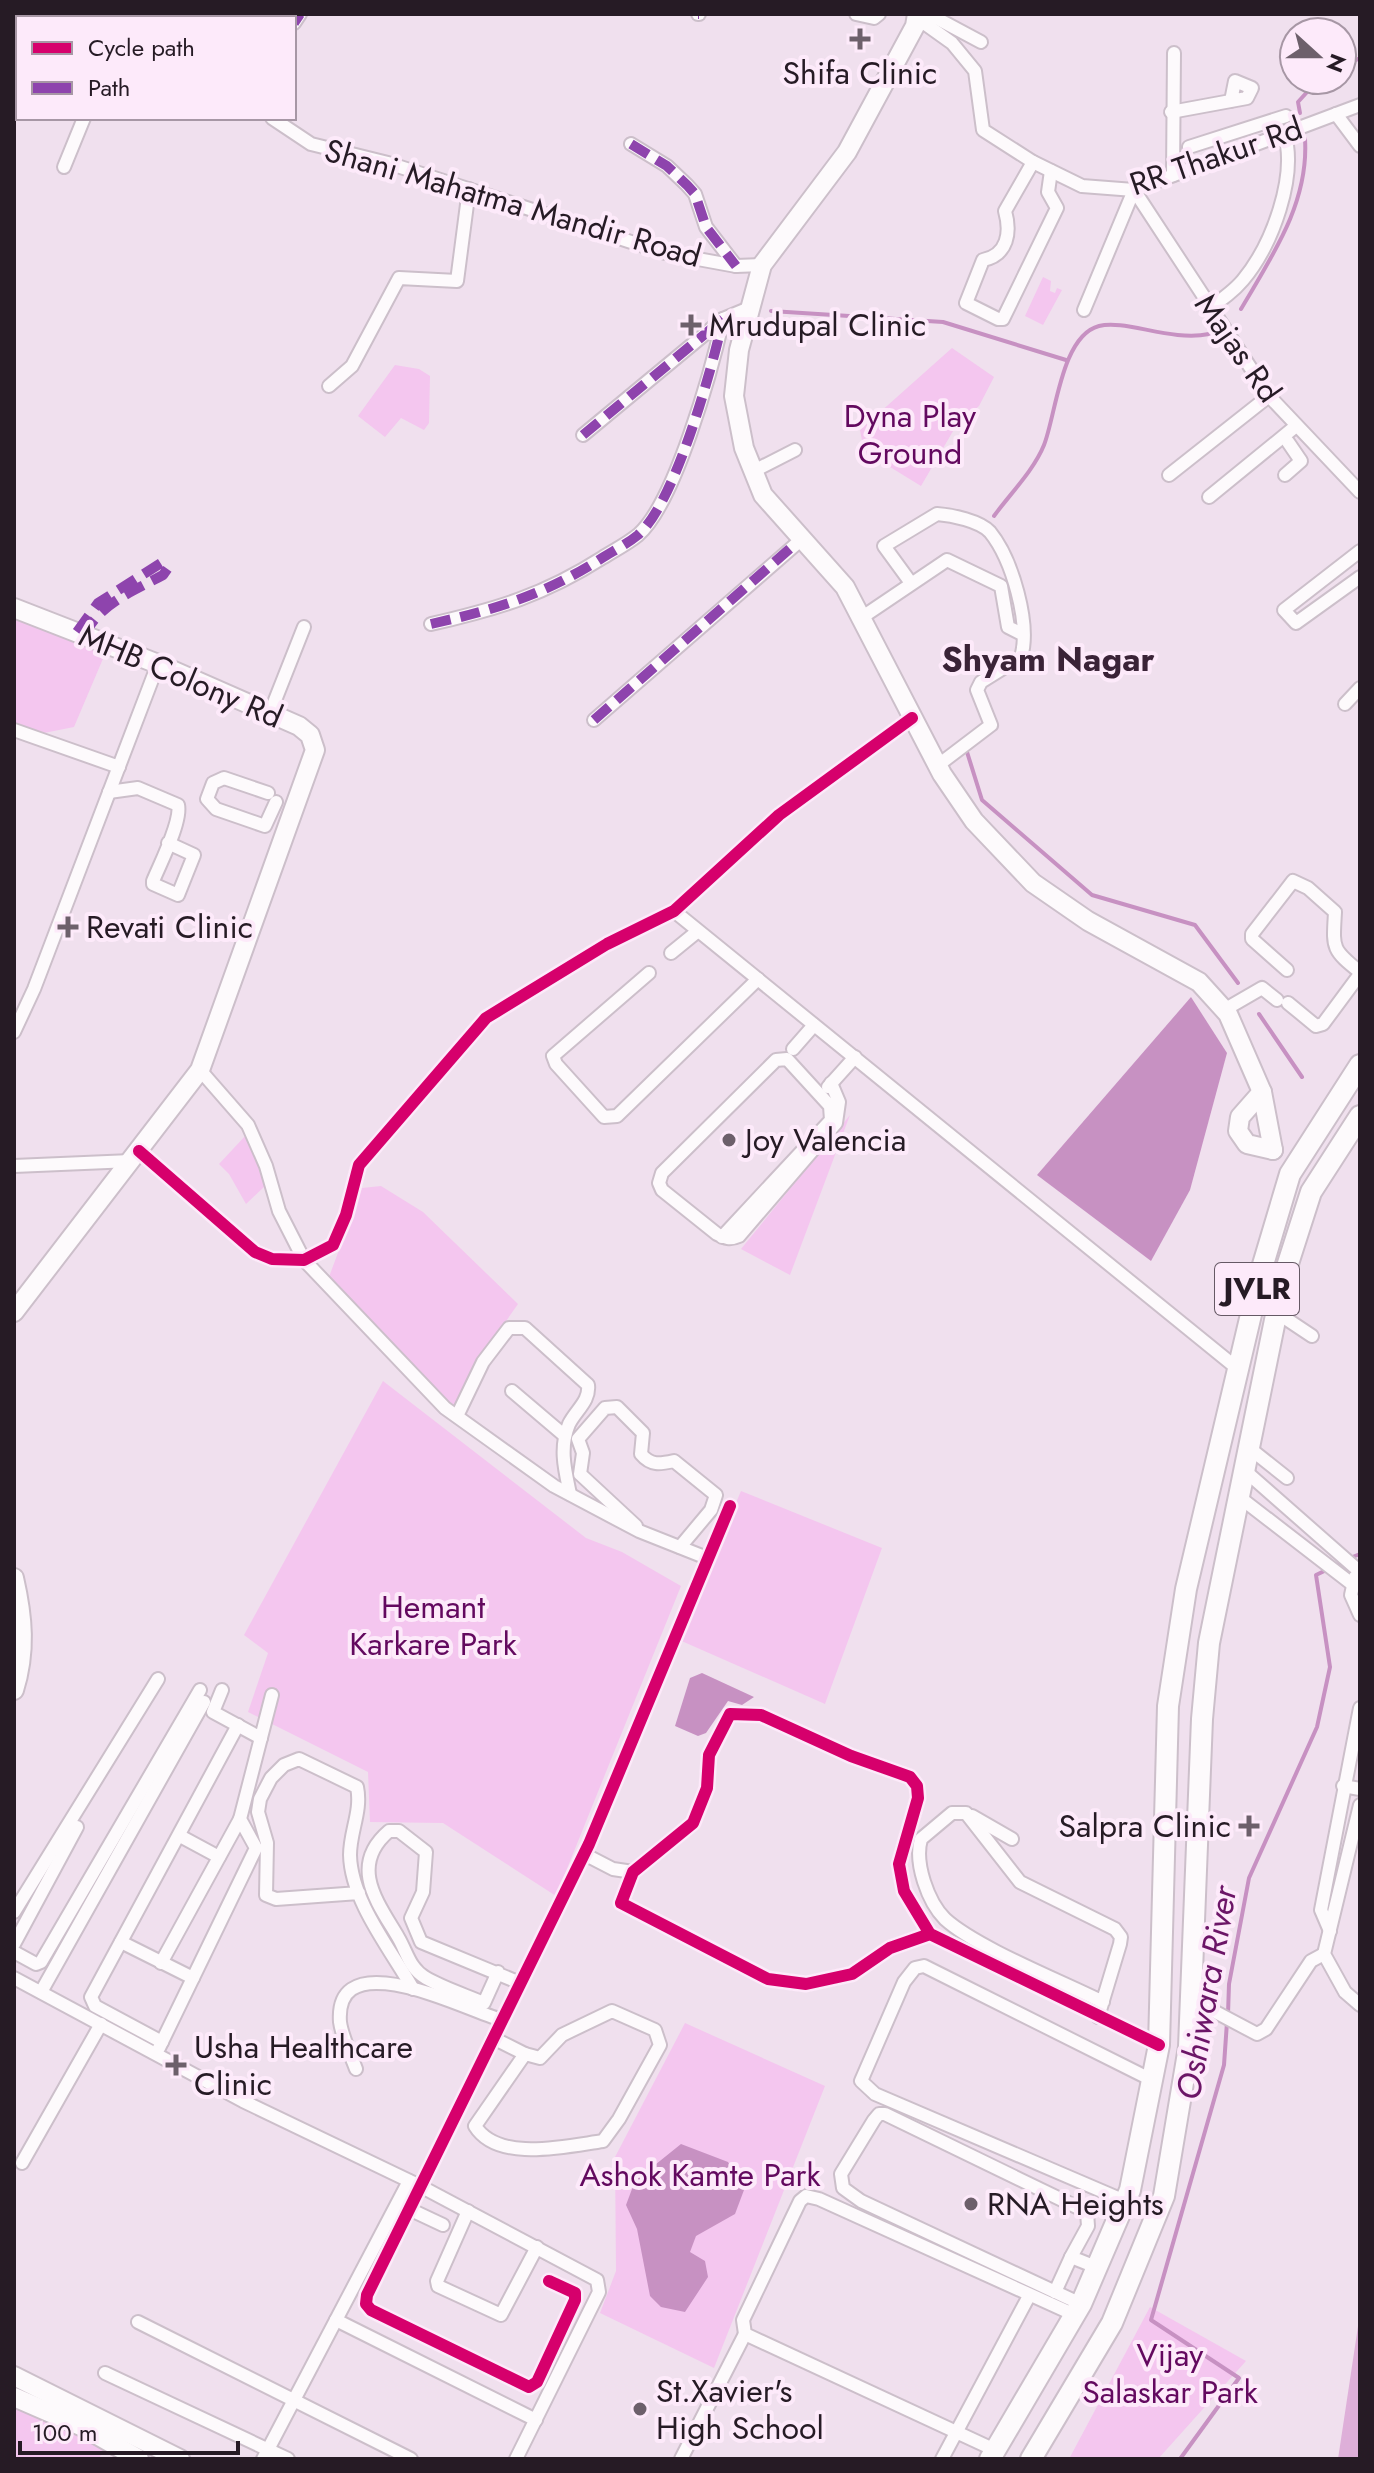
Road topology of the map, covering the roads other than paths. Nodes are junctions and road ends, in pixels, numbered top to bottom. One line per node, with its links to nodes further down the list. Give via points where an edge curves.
1 (856, 14): 2 (street)
2 (879, 14)
3 (917, 15): 4 (street); 20 (street, RR Thakur Rd, via 952,43 975,71 983,130); 26 (main road, via 847,152)
4 (948, 19): 5 (street)
5 (981, 42)
6 (1174, 53): 9 (street)
7 (1231, 101): 9 (street)
8 (1360, 105): 10 (street, RR Thakur Rd)
9 (1171, 112): 23 (street)
10 (1336, 114): 15 (street, RR Thakur Rd); 18 (street)
11 (1286, 116): 14 (street)
12 (83, 120): 21 (street)
13 (275, 120): 24 (street, Shani Mahatma Mandir Road, via 311,144)
14 (1243, 130): 17 (street); 19 (street)
15 (1284, 132): 17 (street, RR Thakur Rd); 29 (street, via 1288,171 1268,235 1241,282)
16 (631, 144): 27 (street, via 667,166 695,194 706,227)
17 (1247, 146): 23 (street, RR Thakur Rd)
18 (1360, 146)
19 (1189, 147)
20 (1033, 162): 22 (street, RR Thakur Rd); 22 (street, via 1005,211 1009,224 1003,248 996,257 983,260 966,295 966,303 998,319 1003,319 1057,208 1048,192)
21 (64, 167)
22 (1051, 171): 25 (street, RR Thakur Rd, via 1082,186)
23 (1173, 175): 25 (street, RR Thakur Rd)
24 (469, 189): 27 (street, Shani Mahatma Mandir Road, via 665,253); 32 (street, via 457,281 399,278 352,366)
25 (1134, 190): 29 (street, Majas Rd); 30 (street)
26 (762, 265): 27 (street, Shani Mahatma Mandir Road); 28 (main road)
27 (736, 266)
28 (747, 309): 31 (street); 38 (main road, via 734,396)
29 (1208, 309): 33 (street, Majas Rd, via 1262,379)
30 (1084, 310)
31 (723, 319): 35 (street); 48 (street, via 663,501 639,534 565,581 498,610)
32 (329, 386)
33 (1269, 396): 34 (street, Majas Rd); 39 (street)
34 (1298, 429): 36 (street); 36 (street, via 1214,497); 41 (street, Majas Rd)
35 (583, 435)
36 (1288, 442): 40 (street, via 1301,461)
37 (795, 450): 38 (street)
38 (752, 472): 42 (main road, via 763,495)
39 (1169, 475)
40 (1285, 475)
41 (1360, 492)
42 (802, 539): 47 (main road, via 845,587); 56 (street)
43 (1360, 551): 44 (street, via 1284,610 1296,623)
44 (1360, 577)
45 (911, 583): 47 (street); 50 (street, via 945,560 954,561 1001,586 1007,626); 50 (street, via 884,548 886,542 933,514 980,526 990,532 1016,583)
46 (14, 608): 51 (main road, MHB Colony Rd)
47 (861, 618): 55 (main road)
48 (431, 624)
49 (304, 627): 54 (street)
50 (1022, 634): 58 (street, via 1021,657 978,687 990,719 988,730)
51 (158, 664): 54 (main road, MHB Colony Rd); 59 (street)
52 (1360, 688): 53 (street)
53 (1345, 704)
54 (270, 713): 61 (main road, MHB Colony Rd, via 310,735 315,750)
55 (912, 718): 58 (main road); 63 (street, via 779,815)
56 (594, 720)
57 (14, 730): 59 (street)
58 (937, 766): 70 (main road, via 974,821 1033,883 1088,921 1199,982)
59 (119, 767): 60 (street)
60 (109, 792): 62 (street, via 138,788 175,803 179,814); 72 (street)
61 (282, 800): 61 (street, via 224,778 213,783 207,799 216,809 265,826); 76 (main road, MHB Colony Rd)
62 (168, 843)
63 (674, 911): 64 (street); 85 (street, via 607,944 486,1018 359,1165 333,1245)
64 (698, 931): 65 (street); 69 (street)
65 (671, 953)
66 (1287, 970): 68 (street, via 1252,934 1293,881 1335,912 1334,949)
67 (649, 973): 69 (street, via 553,1056 604,1117 617,1116)
68 (1360, 973): 70 (street, via 1323,1024 1316,1026 1262,988)
69 (758, 979): 71 (street)
70 (1224, 1010): 77 (main road, via 1244,1043)
71 (814, 1025): 73 (street); 74 (street)
72 (14, 1032)
73 (793, 1049)
74 (855, 1057): 84 (street, via 830,1085 839,1102 836,1123 744,1231 731,1239); 89 (street)
75 (1360, 1065): 82 (main road, JVLR)
76 (200, 1070): 80 (main road, MHB Colony Rd); 85 (street, via 248,1125 279,1211)
77 (1262, 1092): 79 (main road); 79 (main road, via 1240,1117 1238,1131 1247,1144)
78 (1360, 1116): 83 (main road, JVLR)
79 (1273, 1150): 82 (main road)
80 (135, 1156): 81 (street); 85 (street, via 255,1252 272,1259); 86 (main road, MHB Colony Rd)
81 (14, 1166)
82 (1290, 1174): 83 (main road); 89 (main road, JVLR)
83 (1311, 1192): 87 (main road, JVLR)
84 (722, 1237): 84 (street, via 662,1190 660,1178 776,1060 787,1059 830,1106 831,1120)
85 (304, 1260): 91 (street)
86 (14, 1312)
87 (1276, 1312): 88 (street); 93 (main road, JVLR)
88 (1312, 1336)
89 (1238, 1369): 146 (main road, JVLR, via 1186,1589 1168,1706)
90 (512, 1391): 92 (street)
91 (457, 1416): 92 (street, via 483,1362 509,1328 525,1328 588,1385); 96 (street)
92 (565, 1436): 96 (street, via 562,1459)
93 (1248, 1447): 94 (main road, JVLR); 95 (street)
94 (1243, 1469): 97 (main road, JVLR); 102 (street)
95 (1287, 1478)
96 (570, 1494): 99 (street)
97 (1238, 1496): 104 (street); 139 (main road, JVLR, via 1209,1643)
98 (730, 1506): 101 (street)
99 (639, 1531): 100 (street); 100 (street, via 580,1474 583,1453 578,1439 605,1408 617,1407 643,1433 644,1458 658,1465 674,1461 716,1495 711,1510)
100 (680, 1547): 101 (street)
101 (707, 1558): 121 (street)
102 (1357, 1568): 104 (street)
103 (14, 1578): 107 (main road, via 23,1617 22,1665)
104 (1347, 1580): 105 (street)
105 (1360, 1615)
106 (158, 1679): 112 (street)
107 (14, 1690)
108 (222, 1690): 111 (street, via 213,1712)
109 (272, 1695): 113 (street)
110 (1360, 1708): 114 (street)
111 (238, 1725): 113 (street); 119 (street)
112 (126, 1737): 125 (street); 129 (street)
113 (261, 1738): 118 (street)
114 (1343, 1786): 115 (street); 126 (street, via 1321,1910)
115 (1360, 1789)
116 (1360, 1805): 126 (street)
117 (966, 1813): 120 (street); 140 (street, via 1020,1882 1119,1932); 140 (street, via 952,1813 919,1845 923,1879 942,1916)
118 (240, 1819): 122 (street); 135 (street, via 256,1848)
119 (180, 1836): 122 (street); 128 (street)
120 (1012, 1839)
121 (584, 1854): 123 (street, via 613,1869); 136 (street)
122 (219, 1857): 132 (street)
123 (633, 1872): 127 (street, via 621,1903 768,1979 806,1984 852,1974 890,1948); 127 (street, via 693,1823 707,1788 709,1755 730,1714 761,1715 910,1777 917,1786 899,1864 904,1891)
124 (359, 1893): 124 (street, via 350,1855 360,1801 357,1787 299,1759 284,1765 271,1778 258,1812 267,1843 266,1895 276,1899); 137 (street)
125 (14, 1912)
126 (1330, 1931): 131 (street)
127 (930, 1934): 142 (street)
128 (121, 1942): 132 (street); 147 (street, via 92,2002)
129 (14, 1944)
130 (14, 1952): 138 (street, via 41,1962 202,1696)
131 (1324, 1954): 139 (street, via 1311,1961 1263,2032 1255,2034); 141 (street, via 1345,1992)
132 (161, 1963): 135 (street)
133 (498, 1972): 133 (street, via 421,1942 411,1918 423,1892 426,1852 399,1831 389,1831 373,1854 368,1880 410,1964 425,1977 484,2003); 136 (street)
134 (14, 1978): 138 (street)
135 (193, 1978): 147 (street)
136 (520, 1983): 143 (street)
137 (413, 1989): 143 (street); 149 (street, via 370,1981 356,1986 345,2000 340,2025)
138 (41, 1992): 144 (street)
139 (1191, 1999): 182 (main road, JVLR, via 1189,2047 1164,2196 1112,2323)
140 (1103, 2002): 142 (street)
141 (1360, 2005)
142 (1098, 2017): 146 (street)
143 (502, 2020): 145 (street)
144 (101, 2024): 147 (street); 151 (street)
145 (493, 2038): 148 (street); 152 (street)
146 (1159, 2045): 150 (main road, JVLR)
147 (159, 2048): 152 (street)
148 (525, 2054): 148 (street, via 540,2058 562,2035 612,2011 655,2030 660,2045 603,2141 562,2147 516,2148 482,2137 475,2126)
149 (356, 2069)
150 (1152, 2080): 153 (main road, JVLR); 153 (street, via 924,1966 915,1968 904,1982 861,2081 875,2094)
151 (22, 2163)
152 (414, 2183): 154 (street); 155 (street); 164 (street)
153 (1125, 2201): 159 (main road, JVLR)
154 (409, 2209): 156 (street); 160 (street, via 367,2295 368,2307 526,2387 537,2382 576,2299 575,2293)
155 (468, 2211): 157 (street); 157 (street, via 436,2282 440,2288 501,2315)
156 (443, 2225)
157 (537, 2247): 171 (street, via 594,2278 599,2288)
158 (1071, 2257): 159 (street); 161 (street); 161 (street, via 1088,2226 1087,2212 885,2114 874,2120 841,2174 843,2188 861,2201)
159 (1096, 2267): 163 (main road, JVLR)
160 (549, 2281)
161 (1055, 2292): 163 (street)
162 (1029, 2296): 163 (street); 166 (street, via 806,2196 743,2320); 172 (street)
163 (1078, 2309): 174 (main road, JVLR)
164 (336, 2320): 170 (street); 171 (street)
165 (138, 2322): 170 (street)
166 (745, 2334): 172 (street); 180 (street)
167 (105, 2373): 173 (street)
168 (14, 2376): 176 (main road)
169 (14, 2397): 175 (main road)
170 (293, 2402): 173 (street); 178 (street)
171 (536, 2420): 179 (street)
172 (954, 2434): 174 (street); 181 (street)
173 (266, 2454): 177 (street)
174 (993, 2454)
175 (139, 2459)
176 (180, 2459)
177 (288, 2459)
178 (411, 2459)
179 (516, 2459)
180 (681, 2459)
181 (942, 2459)
182 (1031, 2459)

